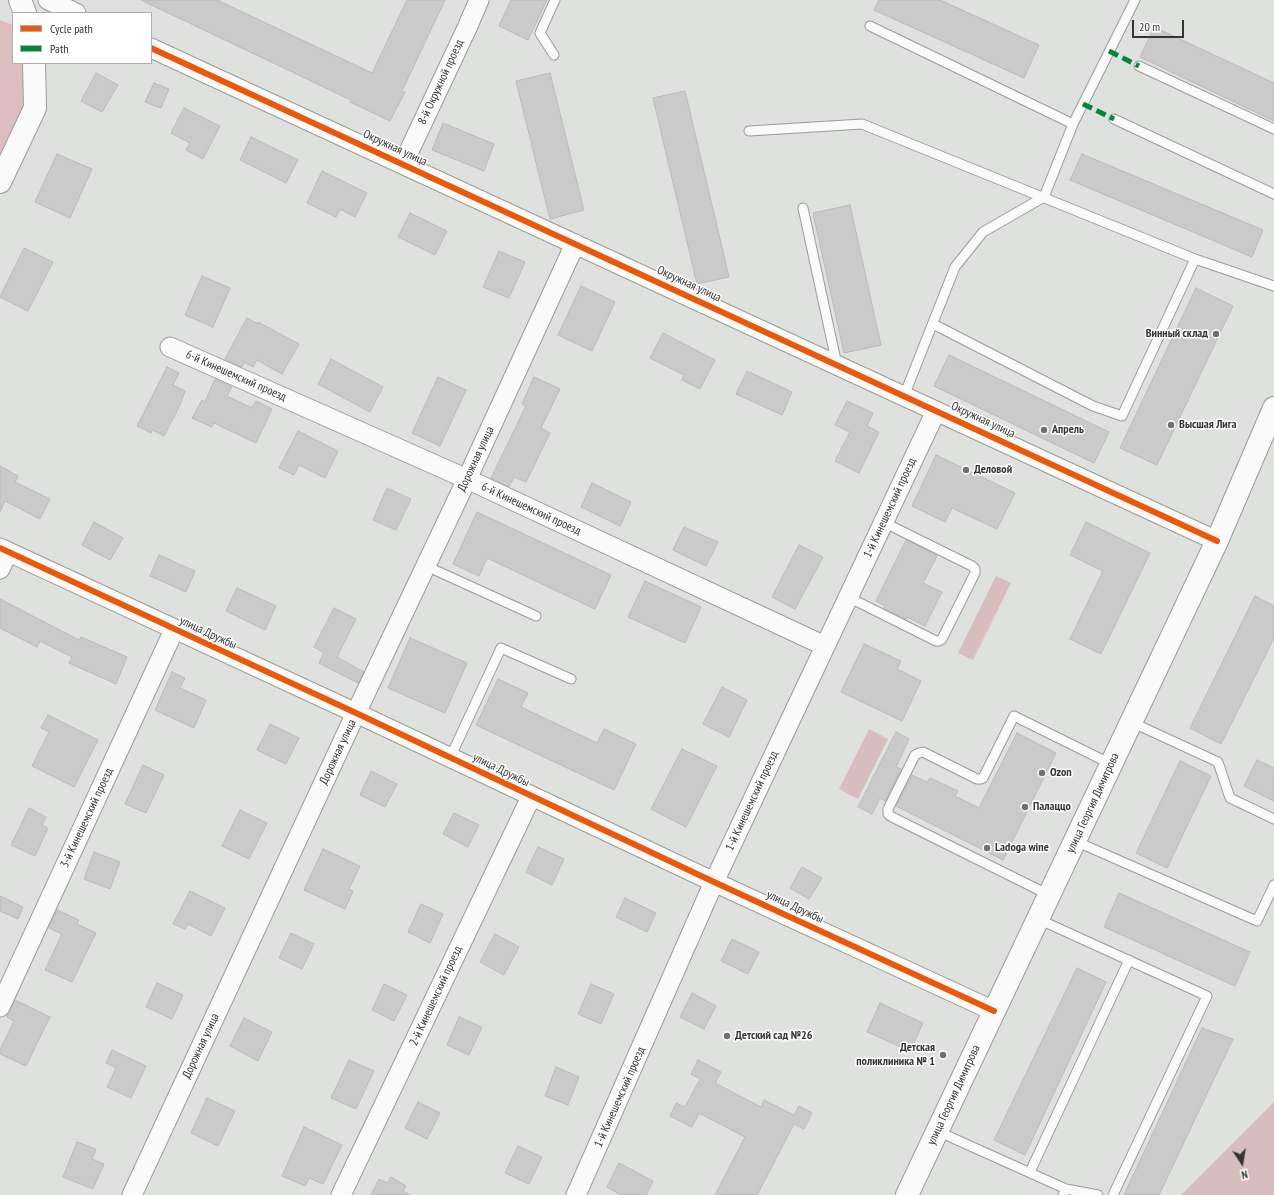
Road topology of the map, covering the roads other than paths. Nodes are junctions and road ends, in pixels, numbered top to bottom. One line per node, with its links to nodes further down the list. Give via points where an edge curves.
1 (20, 0): 6 (main road)
2 (48, 0): 7 (street)
3 (479, 0): 17 (street, 8-й Окружной проезд)
4 (555, 0): 10 (lane, via 540,33)
5 (1135, 0): 14 (lane)
6 (25, 12)
7 (74, 12)
8 (870, 26): 14 (lane)
9 (152, 48): 17 (street, Окружная улица)
10 (554, 55)
11 (34, 64): 18 (main road, via 35,108)
12 (1139, 66): 15 (lane)
13 (1114, 119): 19 (lane)
14 (1073, 124): 20 (lane)
15 (1274, 129)
16 (749, 132): 20 (lane, via 862,124)
17 (403, 164): 22 (street, Окружная улица)
18 (0, 182)
19 (1274, 194)
20 (1044, 197): 23 (lane); 25 (lane, via 983,232 955,267)
21 (803, 208): 27 (lane)
22 (576, 244): 27 (street, Окружная улица); 31 (street, Дорожная улица)
23 (1195, 259): 24 (lane); 25 (lane, via 1122,416 1093,406)
24 (1274, 286)
25 (933, 324): 28 (lane)
26 (170, 347): 31 (street, 6-й Кинешемский проезд)
27 (837, 365): 28 (street, Окружная улица)
28 (904, 396): 30 (street, Окружная улица)
29 (1274, 408): 33 (main road, улица Георгия Димитрова)
30 (936, 411): 32 (street, 1-й Кинешемский проезд); 33 (street, Окружная улица)
31 (467, 479): 35 (street, Дорожная улица); 39 (street, 6-й Кинешемский проезд)
32 (883, 522): 36 (street, 1-й Кинешемский проезд); 36 (lane, via 972,566 975,569 974,573 940,641)
33 (1218, 541): 42 (main road, улица Георгия Димитрова)
34 (3, 556): 38 (street, улица Дружбы)
35 (426, 566): 37 (lane); 41 (street, Дорожная улица)
36 (848, 597): 39 (street, 1-й Кинешемский проезд)
37 (536, 616)
38 (174, 630): 41 (street, улица Дружбы); 53 (street, 3-й Кинешемский проезд)
39 (825, 646): 48 (street, 1-й Кинешемский проезд)
40 (571, 679): 43 (lane, via 501,648)
41 (356, 713): 43 (street, улица Дружбы); 58 (street, Дорожная улица)
42 (1131, 722): 44 (main road, улица Георгия Димитрова); 46 (lane, via 1218,762 1230,798)
43 (450, 758): 45 (street, улица Дружбы)
44 (1111, 764): 47 (main road, улица Георгия Димитрова); 50 (lane, via 1014,716 983,778 977,779 923,752 918,753 888,809 888,814 892,817)
45 (531, 797): 48 (street, улица Дружбы); 59 (street, 2-й Кинешемский проезд)
46 (1274, 819)
47 (1075, 841): 49 (lane, via 1257,920); 50 (main road, улица Георгия Димитрова)
48 (714, 882): 54 (street, улица Дружбы); 60 (street, 1-й Кинешемский проезд)
49 (1274, 885)
50 (1049, 895): 51 (main road, улица Георгия Димитрова)
51 (1038, 919): 52 (lane); 54 (main road, улица Георгия Димитрова)
52 (1129, 960): 56 (lane); 63 (lane, via 1207,996)
53 (0, 1007)
54 (994, 1011): 55 (main road, улица Георгия Димитрова)
55 (937, 1131): 56 (lane); 61 (main road, улица Георгия Димитрова)
56 (1030, 1172): 57 (lane)
57 (1065, 1192): 62 (lane)
58 (132, 1195)
59 (341, 1195)
60 (576, 1195)
61 (906, 1195)
62 (1098, 1195)
63 (1113, 1195)

